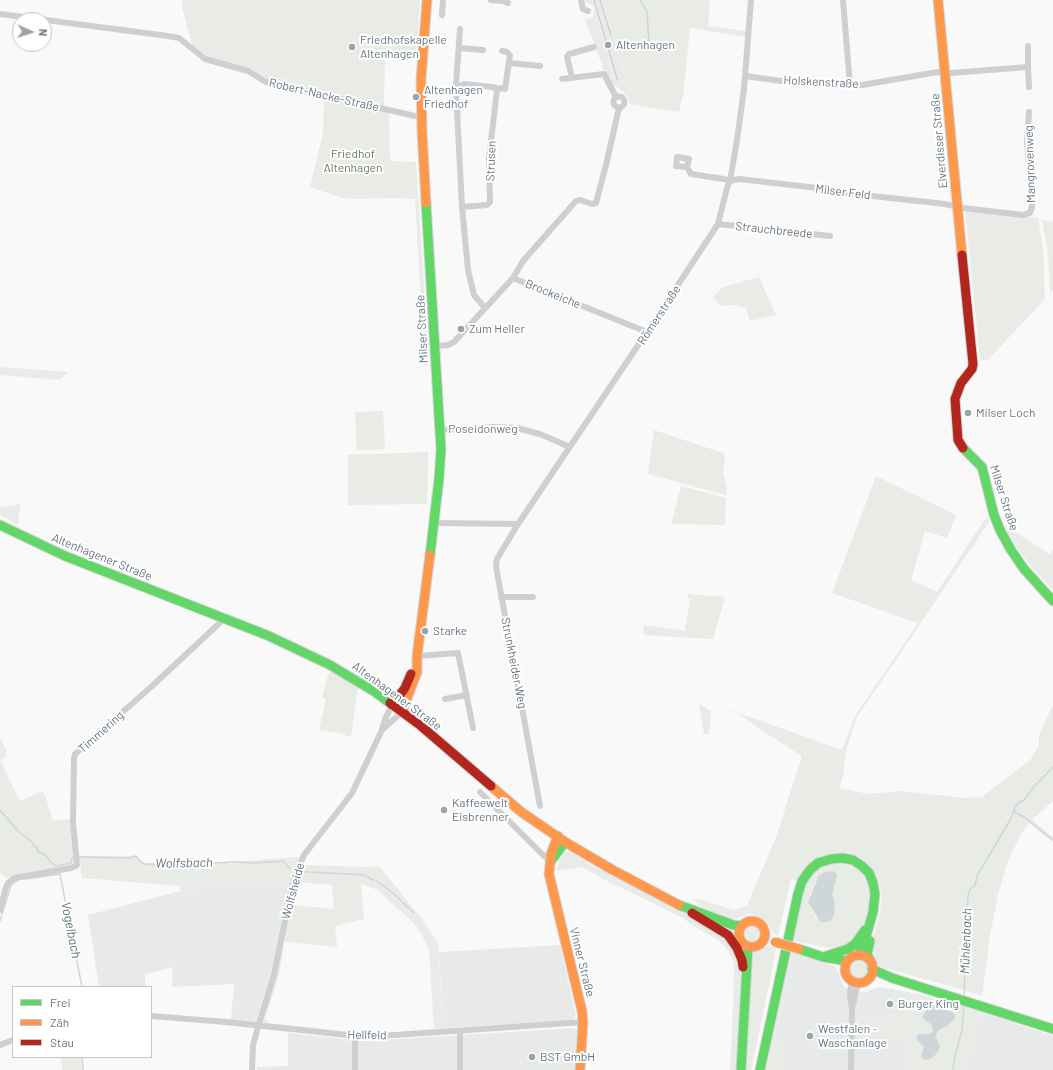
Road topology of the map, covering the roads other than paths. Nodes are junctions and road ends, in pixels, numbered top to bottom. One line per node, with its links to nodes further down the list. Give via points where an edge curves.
1 (427, 0): 30 (main road, Milser Straße)
2 (443, 0): 11 (street)
3 (491, 0): 8 (street)
4 (581, 0): 9 (street, via 583,9)
5 (752, 0): 22 (street, Römerstraße)
6 (843, 0): 25 (street)
7 (938, 0): 21 (main road, Elverdisser Straße)
8 (508, 3)
9 (588, 11)
10 (0, 14): 30 (street, Robert-Nacke-Straße, via 179,38 205,59 248,71 266,82)
11 (442, 15)
12 (460, 29): 15 (street)
13 (1028, 46): 20 (street)
14 (594, 47): 23 (street, via 569,54 567,57)
15 (459, 48): 16 (street); 26 (street, via 456,85)
16 (483, 50)
17 (502, 51): 18 (street, via 510,55)
18 (509, 63): 19 (street); 28 (street, via 505,89)
19 (540, 66)
20 (1028, 68): 21 (street); 27 (street)
21 (944, 72): 25 (street, Holskenstraße); 34 (main road, Elverdisser Straße)
22 (745, 76): 25 (street, Holskenstraße, via 803,84); 32 (street, Römerstraße)
23 (572, 78): 24 (street); 37 (street, via 604,74 616,97 613,103 619,108 596,203 576,201 523,261)
24 (562, 79)
25 (850, 85)
26 (458, 87): 28 (street, via 464,84 492,87); 33 (street, via 456,93)
27 (1029, 87)
28 (497, 90): 33 (street, Strusen, via 489,158 490,202 487,205)
29 (1029, 112): 34 (street, Mangrovenweg, via 1027,142 1032,206 1030,213 1023,215)
30 (422, 116): 40 (main road, Milser Straße)
31 (687, 167): 32 (street, Milser Feld, via 691,174)
32 (730, 181): 34 (street, Milser Feld, via 739,179); 35 (street, Römerstraße)
33 (462, 207): 38 (street, via 471,286 474,295)
34 (957, 207): 48 (main road, Milser Straße, via 973,364 955,399 958,440 965,451 982,467 994,515 1011,550 1024,569)
35 (718, 224): 36 (street, Strauchbreede); 39 (street, Römerstraße)
36 (830, 236)
37 (513, 278): 38 (street, Brockeiche); 39 (street, Brockeiche)
38 (486, 308): 40 (street, Brockeiche, via 454,342)
39 (648, 332): 42 (street, Römerstraße)
40 (435, 346): 41 (main road, Milser Straße)
41 (440, 430): 42 (street, Poseidonweg, via 517,428 540,434); 43 (main road, Milser Straße, via 441,449)
42 (570, 447): 44 (street, Römerstraße)
43 (434, 524): 44 (street); 50 (main road, Milser Straße)
44 (518, 524): 46 (street, Strunkheider Weg, via 497,559)
45 (0, 525): 49 (main road, Altenhagener Straße, via 65,556)
46 (501, 597): 47 (street); 58 (street, Strunkheider Weg)
47 (533, 597)
48 (1053, 600)
49 (225, 618): 53 (main road, Altenhagener Straße, via 313,656 345,673); 62 (street, Timmering, via 76,754 73,823 77,865 15,878 9,882)
50 (417, 656): 51 (street, via 458,654); 53 (main road, Milser Straße, via 405,688); 54 (main road, Milser Straße, via 412,687)
51 (467, 695): 52 (street); 55 (street)
52 (445, 699)
53 (392, 705): 54 (main road, Altenhagener Straße); 56 (street, Wolfsheide)
54 (402, 712): 56 (street, Wolfsheide); 59 (main road, Altenhagener Straße, via 520,811)
55 (473, 728)
56 (380, 732): 80 (street, Wolfsheide, via 352,793 304,855 297,871 274,975)
57 (480, 792): 61 (street)
58 (540, 806)
59 (561, 839): 61 (main road, Vinner Straße, via 553,847); 63 (main road, Altenhagener Straße)
60 (856, 857): 73 (main road, via 871,870 879,887 879,909 867,954)
61 (551, 861): 79 (main road, Vinner Straße, via 550,880)
62 (0, 910)
63 (688, 911): 65 (main road, Altenhagener Straße); 76 (main road, via 724,932 732,940 742,960)
64 (873, 912): 70 (main road, via 863,947); 71 (main road, via 855,944); 91 (main road, via 873,883 869,873 853,860 831,858 818,863 802,881)
65 (740, 930): 66 (main road, via 748,921 757,922); 69 (main road, via 740,941)
66 (765, 933): 67 (main road); 68 (main road)
67 (775, 942): 68 (main road); 71 (main road, bridge)
68 (761, 944): 69 (main road)
69 (748, 947): 76 (main road)
70 (858, 955): 72 (main road, via 851,957); 73 (main road, via 863,956)
71 (823, 957): 72 (main road)
72 (846, 965): 74 (main road, via 846,975)
73 (870, 969): 75 (main road, via 863,982); 81 (main road)
74 (850, 979): 75 (main road); 77 (street)
75 (859, 982): 77 (street)
76 (745, 989): 90 (main road)
77 (852, 1008): 92 (street)
78 (152, 1016): 80 (street, Hellfeld)
79 (583, 1022): 82 (street, Hellfeld); 89 (main road, Vinner Straße)
80 (258, 1027): 83 (street, Hellfeld); 86 (street, Wolfsheide, via 252,1051)
81 (1053, 1029)
82 (460, 1031): 83 (street, Hellfeld); 88 (street)
83 (355, 1036): 87 (street)
84 (12, 1040): 85 (street)
85 (0, 1045)
86 (252, 1070)
87 (356, 1070)
88 (460, 1070)
89 (580, 1070)
90 (741, 1070)
91 (760, 1070)
92 (851, 1070)

